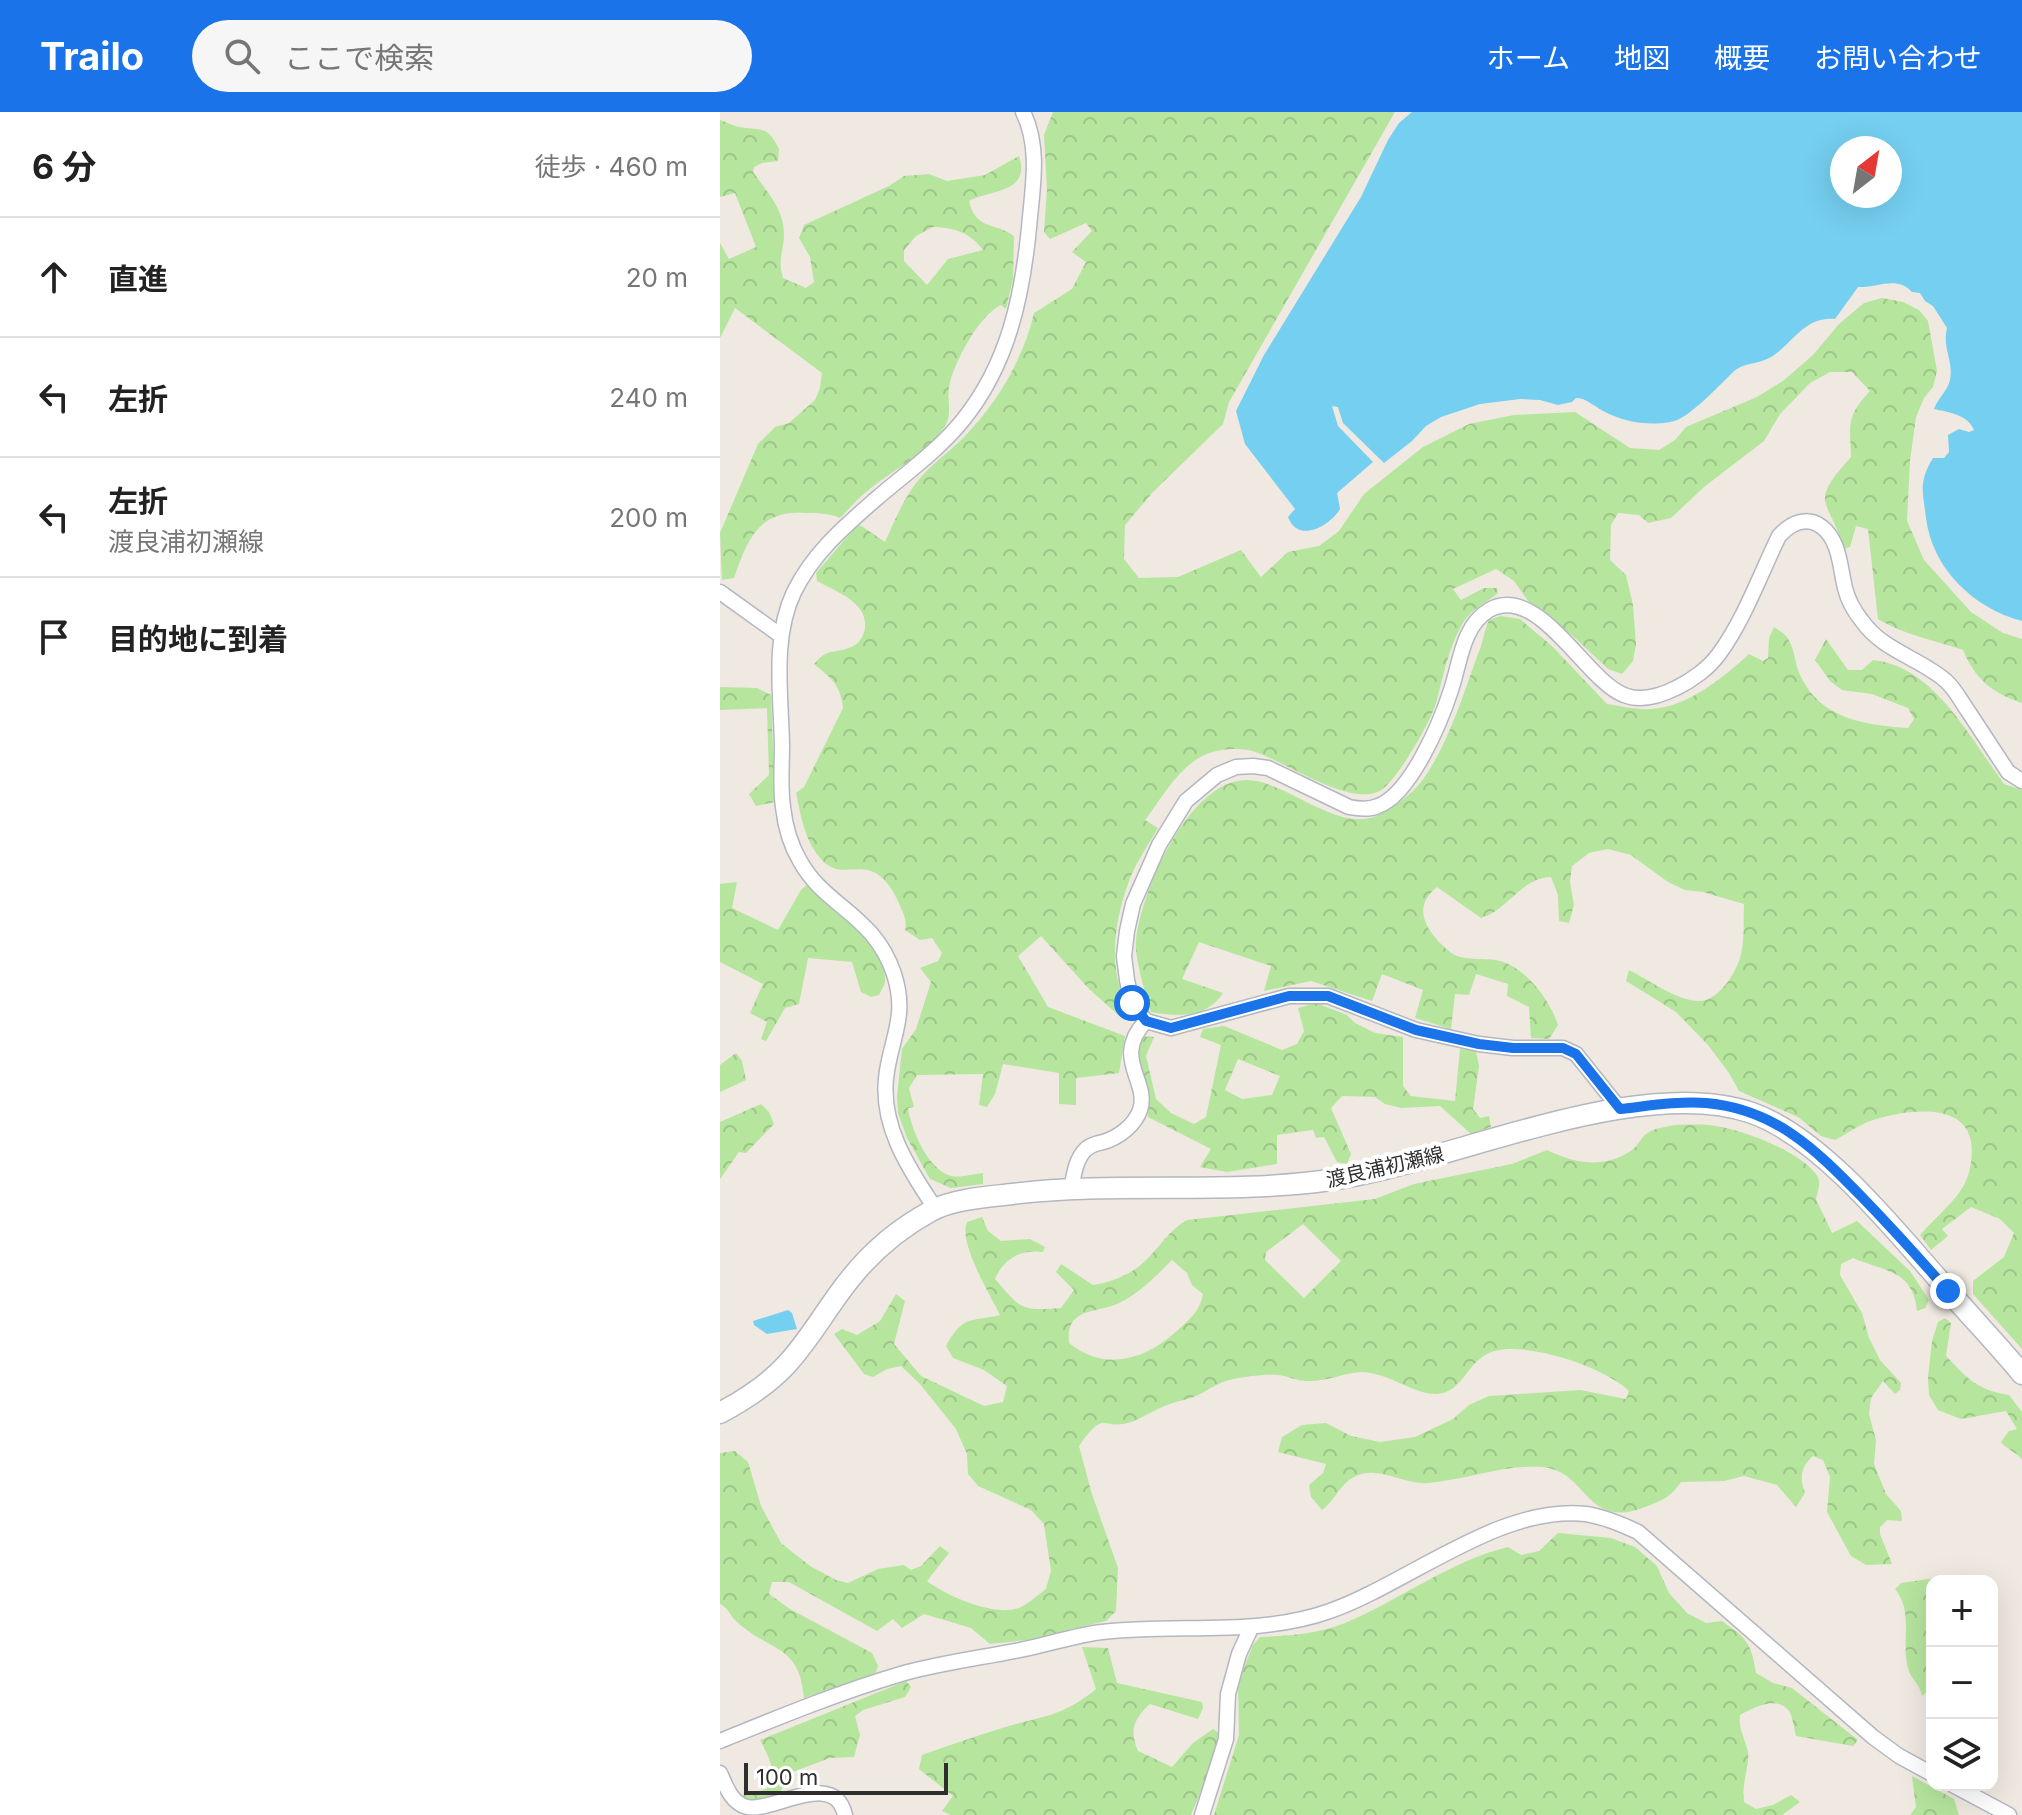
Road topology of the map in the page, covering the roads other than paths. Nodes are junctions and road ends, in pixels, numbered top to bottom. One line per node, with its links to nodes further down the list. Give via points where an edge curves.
1 (1023, 112): 3 (street, via 1034,150 1033,185 1022,290 1003,352 963,420 820,552 792,596)
2 (720, 592): 3 (street)
3 (780, 635): 8 (street, via 786,823 800,862 864,923 888,957 900,1010 885,1082 887,1114 914,1177)
4 (2022, 781): 5 (street, via 2008,772 1949,683 1884,644 1866,627 1845,591 1833,540 1825,528 1800,521 1779,536 1718,656 1683,685 1660,696 1638,698 1609,687 1555,632 1517,606 1501,605 1478,619 1467,637 1451,693 1425,751 1387,802 1349,807 1268,768 1236,767 1207,781 1171,823 1133,904 1124,956 1132,1003)
5 (1146, 1021): 6 (street, via 1171,1028 1289,996 1328,996 1416,1030 1513,1048 1563,1048 1576,1054); 7 (street, via 1131,1059 1140,1110 1118,1136 1087,1148 1077,1161)
6 (1620, 1109): 7 (main road, 渡良浦初瀬線, via 1338,1179 1297,1185); 9 (main road, 渡良浦初瀬線, via 1677,1103 1729,1106 1776,1123 1803,1140 1898,1233)
7 (1071, 1190): 8 (main road, 渡良浦初瀬線, via 987,1197)
8 (935, 1208): 10 (main road, 渡良浦初瀬線, via 895,1233 863,1263 785,1367)
9 (2022, 1374)
10 (720, 1413)
11 (1251, 1628): 12 (street, via 1100,1632 969,1659 902,1674); 13 (street, via 1330,1611 1508,1525 1566,1513 1600,1517 1638,1532 1873,1737); 17 (street, via 1228,1694 1226,1739)
12 (720, 1741)
13 (1926, 1771)
14 (720, 1773): 16 (street, via 737,1802 749,1807 819,1794 838,1802)
15 (1964, 1791): 18 (street)
16 (845, 1815)
17 (1202, 1815)
18 (2009, 1815)

